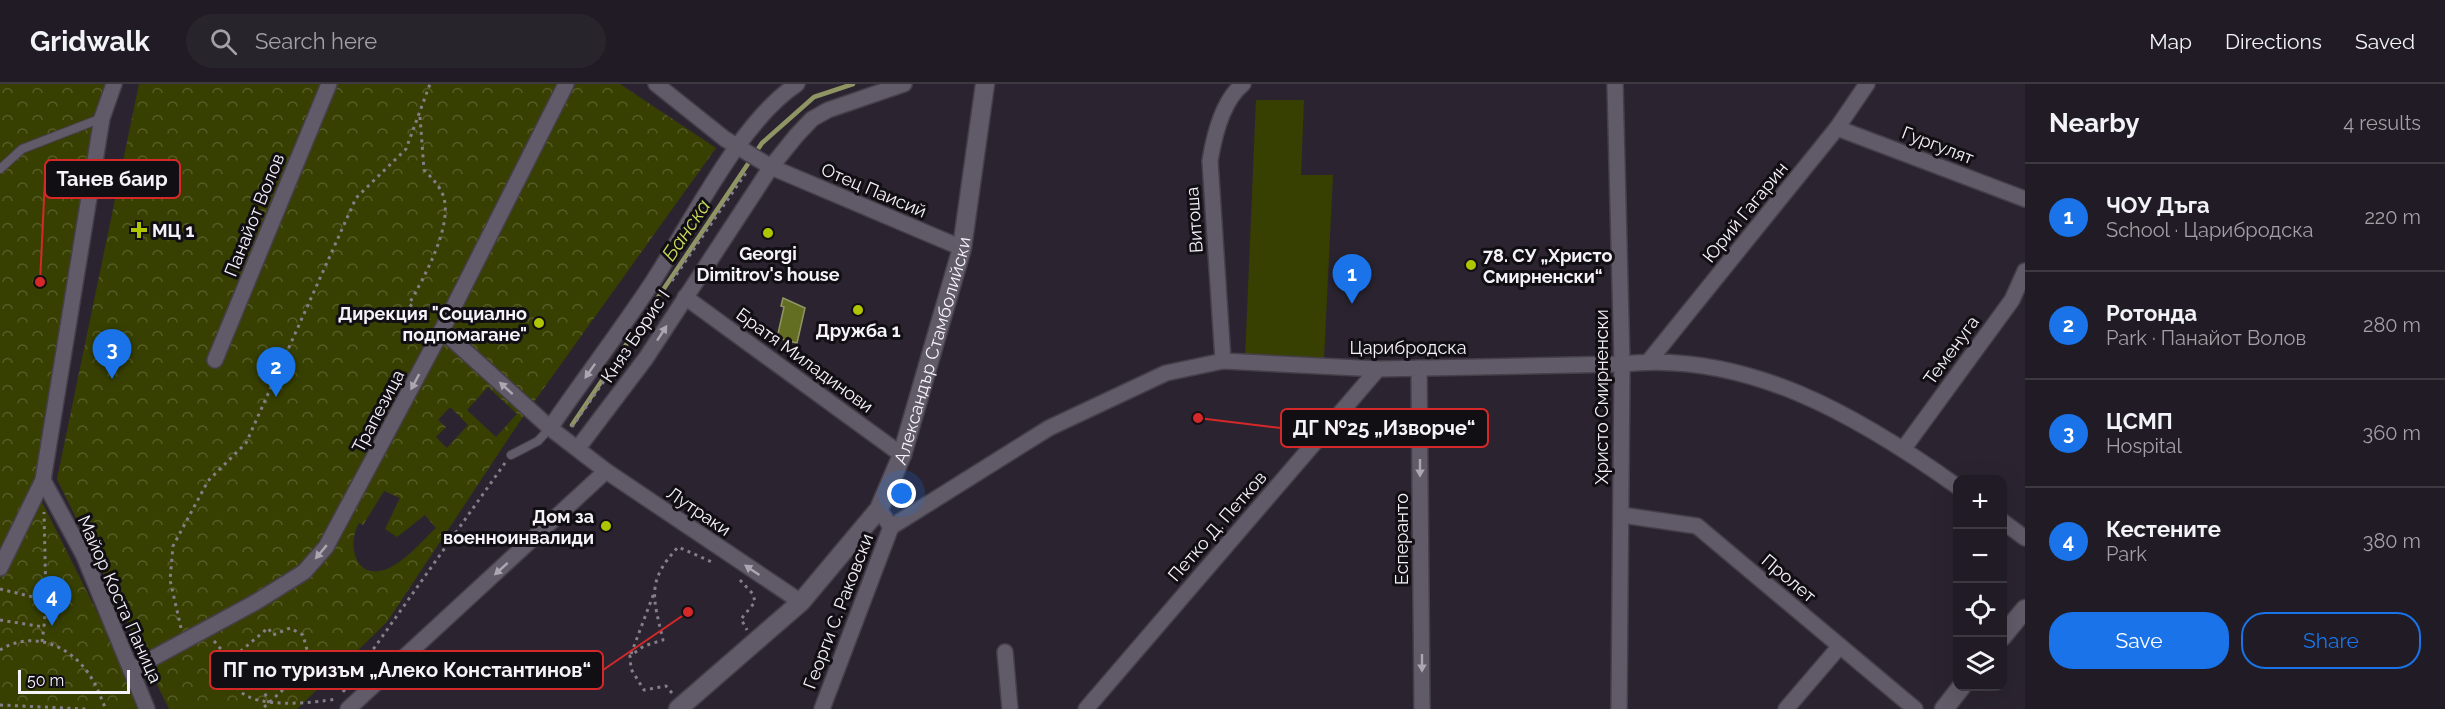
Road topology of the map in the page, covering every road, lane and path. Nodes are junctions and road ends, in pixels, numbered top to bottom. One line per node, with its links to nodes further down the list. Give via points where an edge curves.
1 (114, 84): 13 (street)
2 (329, 84): 23 (street, Панайот Волов)
3 (430, 84): 12 (path)
4 (566, 84): 22 (street, Трапезица)
5 (656, 84): 15 (street)
6 (797, 84): 15 (street, Княз Борис I, via 764,115)
7 (904, 84): 16 (street, Княз Борис I, via 812,119)
8 (985, 84): 19 (street, Александър Стамболийски)
9 (1243, 84): 24 (street, Витоша, via 1222,115 1210,161)
10 (1615, 84): 26 (street, Христо Смирненски)
11 (1867, 84): 14 (street, Юрий Гагарин)
12 (420, 115): 22 (path, via 424,170 437,183 444,198 443,225 430,266 409,304); 56 (path, via 405,149 356,198 246,443 208,481 173,546 170,580)
13 (102, 118): 17 (lane, via 22,149); 35 (street)
14 (1837, 128): 18 (street, Гургулят); 25 (street, Юрий Гагарин)
15 (739, 147): 16 (street, Отец Паисий); 29 (street, Княз Борис I, one-way to 29, via 650,287)
16 (766, 164): 19 (street, Отец Паисий); 21 (street, Княз Борис I)
17 (0, 170)
18 (2025, 199)
19 (962, 248): 32 (street, Александър Стамболийски)
20 (2025, 271): 31 (street, Теменуга, via 2012,300)
21 (685, 297): 30 (street, Княз Борис I, one-way to 21, via 646,358); 32 (street, Братя Миладинови)
22 (442, 330): 29 (street, Лутраки, one-way to 22); 52 (street, Трапезица, one-way to 52, via 326,547 304,572)
23 (215, 360)
24 (1223, 361): 28 (street, Царибродска); 40 (street, Царибродска, via 1166,373 1049,428)
25 (1649, 361): 26 (street, Царибродска); 31 (street, Царибродска, via 1709,366 1799,393)
26 (1622, 364): 27 (street, Царибродска); 38 (street, Христо Смирненски)
27 (1419, 368): 28 (street, Царибродска); 75 (street, Есперанто, one-way to 75)
28 (1378, 369): 74 (street, Петко Д. Петков)
29 (550, 428): 30 (street, Лутраки); 33 (lane, Княз Борис I, via 538,441)
30 (578, 448): 34 (street, Лутраки)
31 (1904, 448): 36 (street, Царибродска)
32 (902, 454): 37 (street, Александър Стамболийски)
33 (511, 455): 66 (path, via 338,699)
34 (606, 471): 48 (street, Лутраки, one-way to 34); 71 (street, one-way to 71)
35 (43, 480): 43 (street); 47 (path); 62 (street, Майор Коста Паница, via 84,555)
36 (1953, 483)
37 (879, 509): 40 (street); 48 (street, Александър Стамболийски)
38 (1622, 515): 57 (street, Пролет, via 1697,526); 76 (street, Христо Смирненски)
39 (2007, 525): 41 (street)
40 (891, 527): 72 (street, Георги С. Раковски)
41 (2025, 538)
42 (714, 563): 46 (path, via 678,547 655,576)
43 (0, 568)
44 (732, 573): 54 (path, via 747,587 755,602 741,619)
45 (0, 589): 47 (path)
46 (654, 592): 60 (path); 60 (path, via 663,640)
47 (46, 600): 51 (path)
48 (801, 602): 64 (street, Александър Стамболийски)
49 (2025, 609): 53 (street)
50 (0, 620): 51 (path)
51 (44, 627): 55 (path)
52 (206, 630): 56 (street, Трапезица); 61 (path)
53 (2007, 631)
54 (748, 632)
55 (42, 642): 58 (path, via 22,640); 68 (path, via 66,651 81,664)
56 (184, 642): 62 (street, Трапезица)
57 (1840, 646): 77 (street); 78 (street, Пролет)
58 (0, 650)
59 (1005, 651): 73 (street)
60 (630, 656): 64 (path, via 631,669 644,690 666,686)
61 (229, 661): 66 (path, via 241,692); 66 (path, via 256,672); 66 (path, via 268,628 273,635 290,628 300,632 307,650 298,661 306,669)
62 (131, 670): 69 (street, Майор Коста Паница)
63 (1959, 691): 79 (street)
64 (676, 702)
65 (0, 705): 67 (path)
66 (270, 706): 70 (path)
67 (86, 709)
68 (106, 709)
69 (147, 709)
70 (262, 709)
71 (348, 709)
72 (822, 709)
73 (1010, 709)
74 (1086, 709)
75 (1422, 709)
76 (1619, 709)
77 (1786, 709)
78 (1915, 709)
79 (1944, 709)

